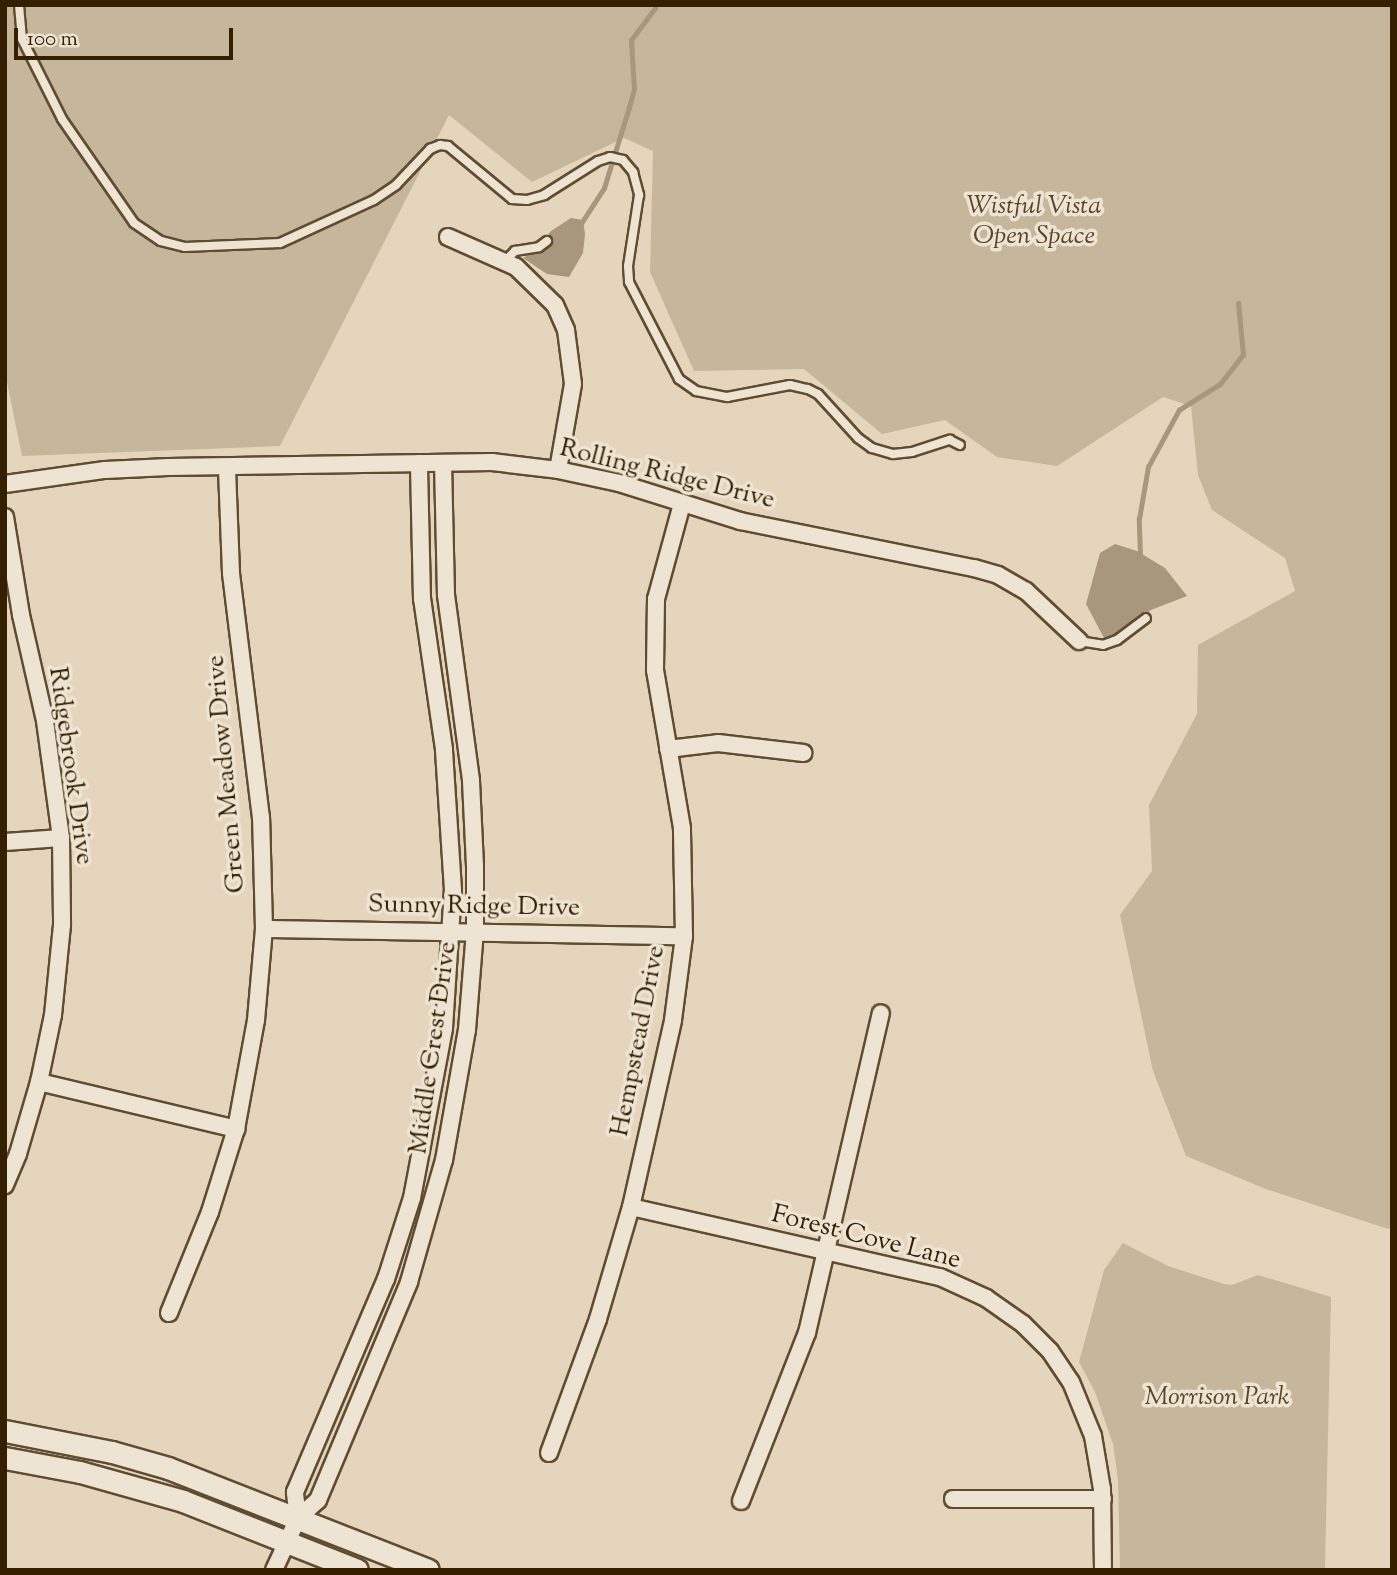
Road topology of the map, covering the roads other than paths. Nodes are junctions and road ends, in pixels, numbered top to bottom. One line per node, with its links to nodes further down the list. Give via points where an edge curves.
1 (19, 5): 5 (lane, via 22,39 62,119 135,223 161,242 185,247 280,243 374,200 440,145 448,146 512,199 544,195 598,161 610,157 623,160 633,172 639,195 629,282 679,379 696,391 727,397 790,385 808,389 858,438 893,454 950,440)
2 (448, 237): 4 (street)
3 (547, 241): 4 (lane, via 515,251)
4 (505, 261): 9 (street, via 537,284 555,305 566,330 573,384)
5 (960, 444)
6 (419, 463): 7 (street, Rolling Ridge Drive); 8 (street, Rolling Ridge Drive); 18 (street, Middle Crest Drive, via 422,599)
7 (443, 463): 9 (street, Rolling Ridge Drive); 17 (street, Middle Crest Drive, via 446,595)
8 (227, 468): 10 (street, Rolling Ridge Drive, via 105,470); 23 (street, Green Meadow Drive, via 231,573 261,818)
9 (558, 470): 11 (street, Rolling Ridge Drive, via 619,483)
10 (5, 484)
11 (682, 504): 16 (street, Rolling Ridge Drive, via 740,521 998,575 1026,591); 19 (street, Hempstead Drive, via 656,599 655,670)
12 (5, 517): 13 (street, Ridgebrook Drive)
13 (11, 593): 14 (street, Ridgebrook Drive)
14 (13, 617): 21 (street, Ridgebrook Drive, via 45,721)
15 (1146, 618): 16 (lane, via 1103,645)
16 (1079, 640)
17 (457, 687): 18 (street); 25 (street, Middle Crest Drive, via 471,779)
18 (435, 691): 24 (street, Middle Crest Drive, via 447,788)
19 (668, 748): 20 (street, via 718,743); 26 (street, Hempstead Drive, via 682,828)
20 (803, 753)
21 (61, 838): 22 (street); 28 (street, Ridgebrook Drive, via 62,925)
22 (5, 842)
23 (264, 929): 24 (street, Sunny Ridge Drive); 29 (street, Green Meadow Drive, via 256,1020)
24 (452, 931): 25 (street, Sunny Ridge Drive); 31 (street, Middle Crest Drive, via 439,1062)
25 (475, 931): 26 (street, Sunny Ridge Drive); 32 (street, Middle Crest Drive, via 467,1030)
26 (684, 936): 33 (street, Hempstead Drive, via 673,1020)
27 (881, 1013): 34 (street)
28 (39, 1082): 29 (street); 30 (street, Ridgebrook Drive)
29 (236, 1129): 35 (street, Green Meadow Drive, via 210,1212)
30 (5, 1185)
31 (411, 1198): 32 (street); 42 (street, Middle Crest Drive, via 386,1279 295,1492)
32 (432, 1205): 42 (street, Middle Crest Drive, via 408,1282 318,1500)
33 (631, 1207): 34 (street, Forest Cove Lane); 37 (street, Hempstead Drive, via 598,1319)
34 (826, 1251): 40 (street, Forest Cove Lane, via 940,1277 985,1298 1023,1324 1050,1351 1086,1412 1100,1464); 41 (street, via 797,1364)
35 (169, 1313)
36 (5, 1431): 42 (main road, via 168,1468)
37 (549, 1453)
38 (5, 1458): 43 (main road, via 130,1484)
39 (953, 1499): 40 (street)
40 (1103, 1499): 47 (street, Forest Cove Lane)
41 (741, 1501)
42 (298, 1518): 43 (street, Middle Crest Drive); 46 (main road)
43 (287, 1541): 44 (street, Middle Crest Drive); 45 (main road)
44 (274, 1570)
45 (358, 1570)
46 (428, 1570)
47 (1102, 1570)

